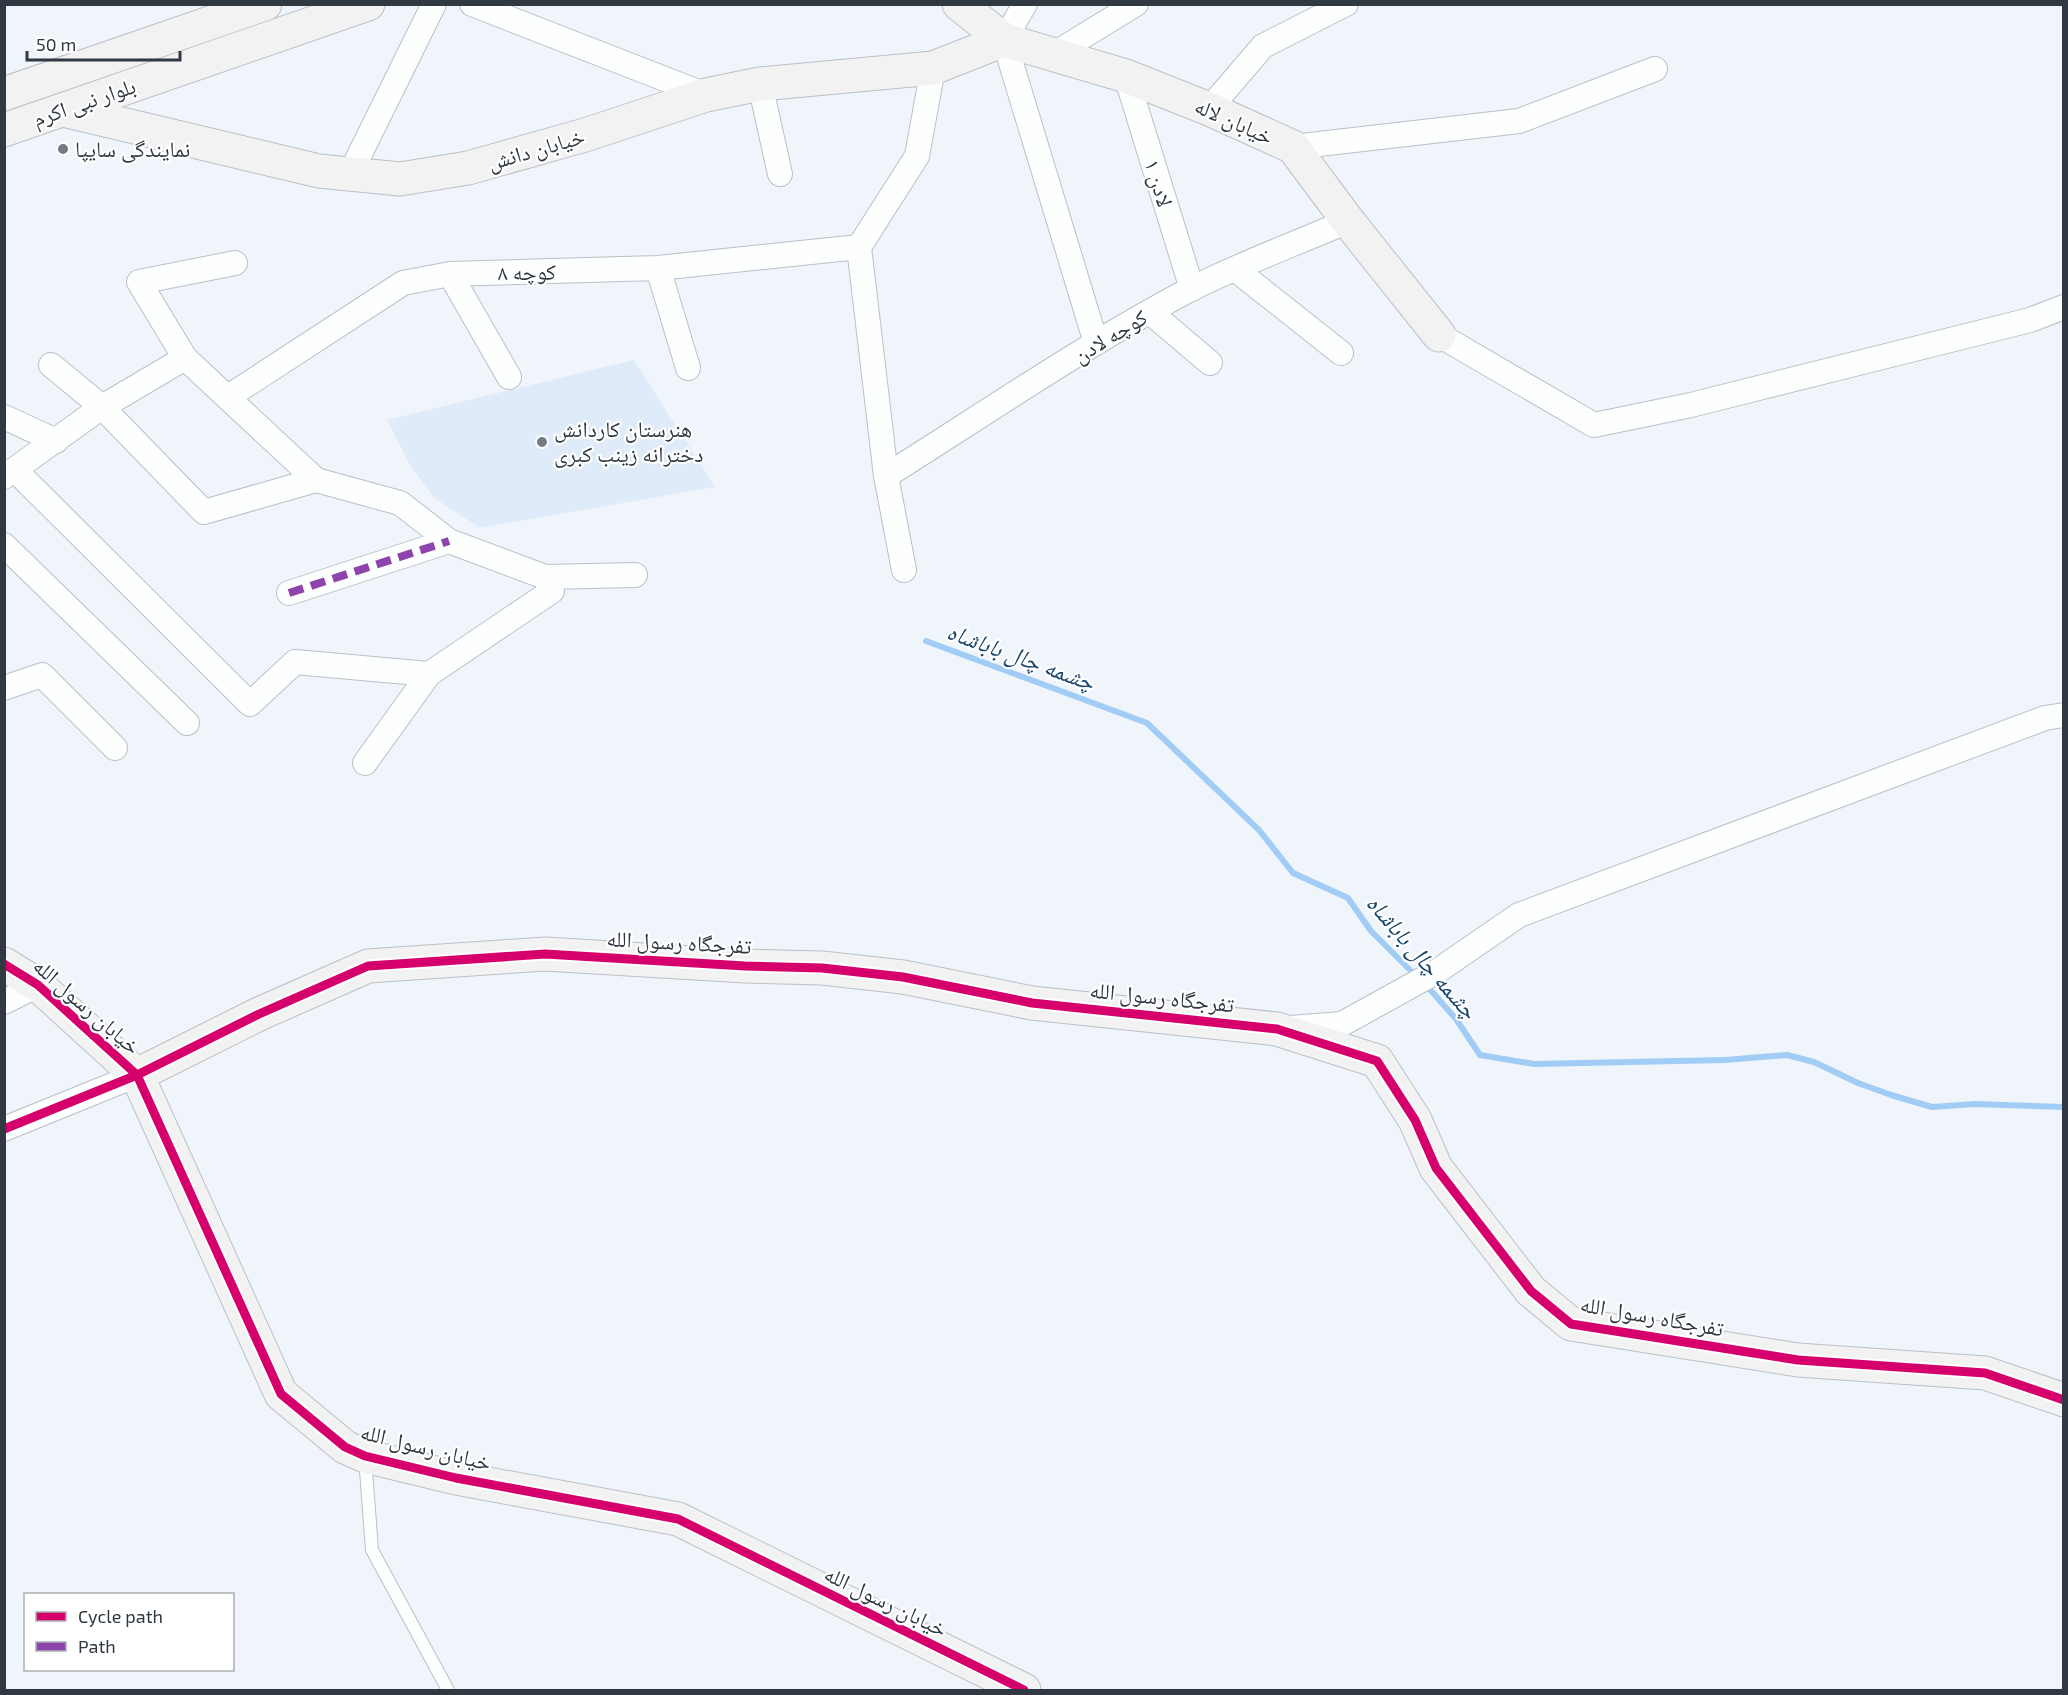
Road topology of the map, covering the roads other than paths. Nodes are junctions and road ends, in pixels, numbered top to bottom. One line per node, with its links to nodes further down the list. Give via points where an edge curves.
1 (265, 4): 15 (street, بلوار نبی اکرم)
2 (368, 4): 18 (street, بلوار نبی اکرم)
3 (434, 4): 21 (street)
4 (472, 4): 16 (street)
5 (959, 4): 9 (street, خیابان لاله)
6 (1025, 4): 9 (street)
7 (1136, 4): 10 (street)
8 (1347, 4): 17 (street, via 1263,46)
9 (1004, 40): 10 (street, خیابان لاله); 11 (street, خیابان دانش); 33 (street)
10 (1054, 54): 13 (street, خیابان لاله)
11 (933, 68): 14 (street, خیابان دانش); 24 (street, via 917,156)
12 (1655, 69): 20 (street, via 1519,121)
13 (1126, 76): 17 (street, خیابان لاله); 29 (street, لادن ۱)
14 (760, 84): 16 (street, خیابان دانش); 22 (street)
15 (4, 94)
16 (706, 95): 21 (street, خیابان دانش, via 468,168 400,179)
17 (1209, 109): 20 (street, خیابان لاله)
18 (63, 110): 19 (street, بلوار نبی اکرم); 21 (street, خیابان دانش, via 319,171)
19 (4, 130)
20 (1293, 147): 23 (street, خیابان لاله)
21 (350, 174)
22 (780, 174)
23 (1348, 221): 27 (street, کوچه لادن); 32 (street, خیابان لاله)
24 (859, 247): 26 (street, کوچه ۸); 45 (street)
25 (236, 263): 35 (street, via 139,282)
26 (658, 268): 28 (street, کوچه ۸); 38 (street)
27 (1235, 270): 29 (street, کوچه لادن); 34 (street)
28 (450, 273): 39 (street); 40 (street, کوچه ۸, via 403,283)
29 (1192, 289): 31 (street, کوچه لادن)
30 (2064, 307): 32 (street, via 2030,320 1691,405 1593,425)
31 (1150, 312): 33 (street, کوچه لادن); 36 (street)
32 (1439, 335)
33 (1096, 343): 45 (street, کوچه لادن)
34 (1341, 353)
35 (185, 358): 40 (street); 41 (street)
36 (1210, 363)
37 (51, 365): 41 (street)
38 (688, 368)
39 (509, 377)
40 (228, 397): 46 (street)
41 (102, 407): 43 (street); 46 (street, via 204,512)
42 (4, 417): 43 (street)
43 (56, 441): 44 (street)
44 (10, 474): 53 (street, via 250,704 295,662)
45 (886, 476): 49 (street)
46 (316, 480): 47 (street, via 400,503)
47 (449, 541): 51 (street); 52 (street)
48 (4, 545): 56 (street)
49 (904, 570)
50 (634, 575): 51 (street)
51 (545, 577): 53 (street, via 552,591)
52 (289, 593)
53 (429, 674): 58 (street)
54 (4, 688): 57 (street, via 42,675)
55 (2064, 715): 62 (street, via 1519,915 1436,972 1342,1024)
56 (187, 723)
57 (115, 748)
58 (365, 763)
59 (4, 964): 60 (street, خیابان رسول الله)
60 (38, 985): 61 (street); 63 (street, خیابان رسول الله)
61 (4, 1002)
62 (1278, 1029): 63 (street, تفرجگاه رسول الله, via 1032,1003 903,977 822,968 544,954 368,966 259,1014); 65 (street, تفرجگاه رسول الله, via 1377,1061 1415,1120 1436,1168 1531,1291 1571,1324 1798,1360 1985,1373)
63 (137, 1075): 64 (street); 66 (street, خیابان رسول الله, via 281,1394 345,1447)
64 (4, 1129)
65 (2064, 1400)
66 (365, 1456): 67 (lane, via 372,1550); 68 (street, خیابان رسول الله, via 456,1478 678,1519)
67 (448, 1690)
68 (1024, 1690)

